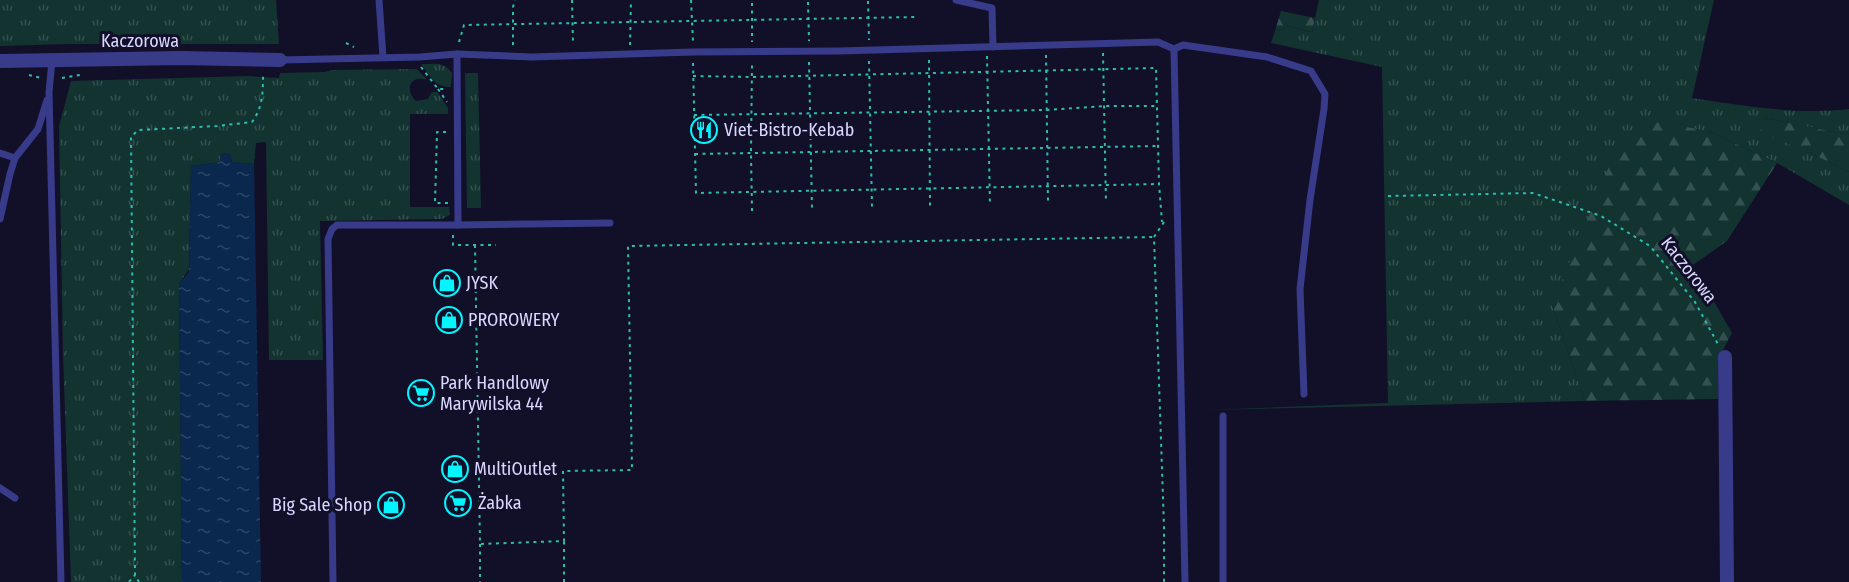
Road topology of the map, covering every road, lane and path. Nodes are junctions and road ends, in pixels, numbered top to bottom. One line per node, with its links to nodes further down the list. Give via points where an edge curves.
1 (379, 0): 29 (lane)
2 (515, 0): 15 (path)
3 (572, 0): 14 (path)
4 (692, 0): 13 (path)
5 (956, 0): 19 (lane, via 992,8)
6 (868, 1): 11 (path)
7 (808, 2): 10 (path)
8 (752, 3): 12 (path)
9 (915, 17): 11 (path)
10 (808, 18): 11 (path); 12 (path); 23 (path)
11 (868, 18): 22 (path)
12 (752, 20): 13 (path); 25 (path)
13 (692, 21): 14 (path); 24 (path)
14 (573, 23): 15 (path); 27 (path)
15 (513, 24): 26 (path, via 464,24); 28 (path)
16 (1103, 45): 17 (lane); 21 (lane, via 1158,42); 34 (path)
17 (1046, 46): 19 (lane); 35 (path)
18 (971, 47): 19 (lane); 20 (lane); 36 (path, via 987,57)
19 (993, 47)
20 (928, 48): 22 (lane); 37 (path)
21 (1174, 49): 79 (lane); 87 (lane, via 1184,45 1267,57 1311,71 1325,94 1300,289)
22 (869, 50): 23 (lane); 38 (path)
23 (809, 51): 25 (lane); 39 (path)
24 (693, 52): 25 (lane); 27 (lane); 40 (path)
25 (752, 52): 41 (path)
26 (457, 54): 28 (lane); 29 (lane); 83 (lane)
27 (573, 55): 28 (lane)
28 (513, 56)
29 (383, 57): 32 (lane)
30 (52, 60): 31 (street, Kaczorowa); 33 (street, Kaczorowa); 42 (lane)
31 (261, 60): 32 (street, Kaczorowa); 93 (path, via 263,95 252,122 138,130 131,137)
32 (280, 60)
33 (0, 61)
34 (1104, 69): 35 (path); 43 (path); 44 (path, via 1156,68)
35 (1047, 70): 36 (path); 46 (path)
36 (987, 71): 37 (path); 45 (path)
37 (929, 72): 38 (path); 47 (path)
38 (869, 73): 39 (path); 48 (path)
39 (810, 75): 41 (path); 49 (path)
40 (693, 76): 41 (path); 51 (path)
41 (753, 76): 50 (path)
42 (49, 92): 62 (lane, via 38,129); 94 (lane)
43 (1105, 106): 44 (path); 46 (path); 52 (path)
44 (1157, 106): 53 (path)
45 (988, 110): 46 (path); 47 (path); 54 (path)
46 (1047, 110): 55 (path)
47 (928, 111): 48 (path); 56 (path)
48 (870, 112): 49 (path); 57 (path)
49 (811, 113): 50 (path); 58 (path)
50 (752, 114): 51 (path); 60 (path)
51 (694, 115): 61 (path)
52 (1104, 146): 53 (path); 55 (path); 64 (path)
53 (1158, 146): 63 (path)
54 (989, 148): 55 (path); 56 (path); 66 (path)
55 (1047, 148): 65 (path)
56 (929, 149): 57 (path); 68 (path)
57 (871, 150): 58 (path); 67 (path)
58 (811, 151): 60 (path); 69 (path)
59 (0, 153): 62 (lane)
60 (751, 153): 61 (path); 70 (path)
61 (695, 154): 70 (path, via 696,193)
62 (15, 158): 80 (lane)
63 (1160, 184): 64 (path); 81 (path)
64 (1106, 186): 65 (path); 73 (path)
65 (1048, 187): 66 (path); 72 (path)
66 (990, 188): 68 (path); 75 (path)
67 (872, 189): 68 (path); 69 (path); 76 (path)
68 (930, 189): 74 (path)
69 (811, 190): 70 (path); 77 (path)
70 (752, 192): 78 (path)
71 (1388, 196): 86 (path, Kaczorowa, via 1533,193 1601,216 1650,246 1695,302)
72 (1048, 203)
73 (1106, 203)
74 (930, 206)
75 (990, 206)
76 (872, 208)
77 (812, 209)
78 (752, 211)
79 (1178, 212): 81 (path); 101 (lane)
80 (0, 219)
81 (1162, 222): 84 (path)
82 (610, 223): 83 (lane)
83 (458, 225): 97 (lane, via 337,225 328,239)
84 (1154, 237): 91 (path, via 628,246 632,470 563,471); 100 (path)
85 (475, 245): 92 (path)
86 (1725, 357): 103 (street)
87 (1304, 394)
88 (1222, 416): 102 (lane)
89 (0, 488): 90 (lane)
90 (15, 498)
91 (564, 541): 92 (path); 99 (path)
92 (480, 544): 98 (path)
93 (135, 575): 95 (path); 96 (path)
94 (61, 582)
95 (129, 582)
96 (139, 582)
97 (333, 582)
98 (480, 582)
99 (564, 582)
100 (1164, 582)
101 (1185, 582)
102 (1223, 582)
103 (1727, 582)

